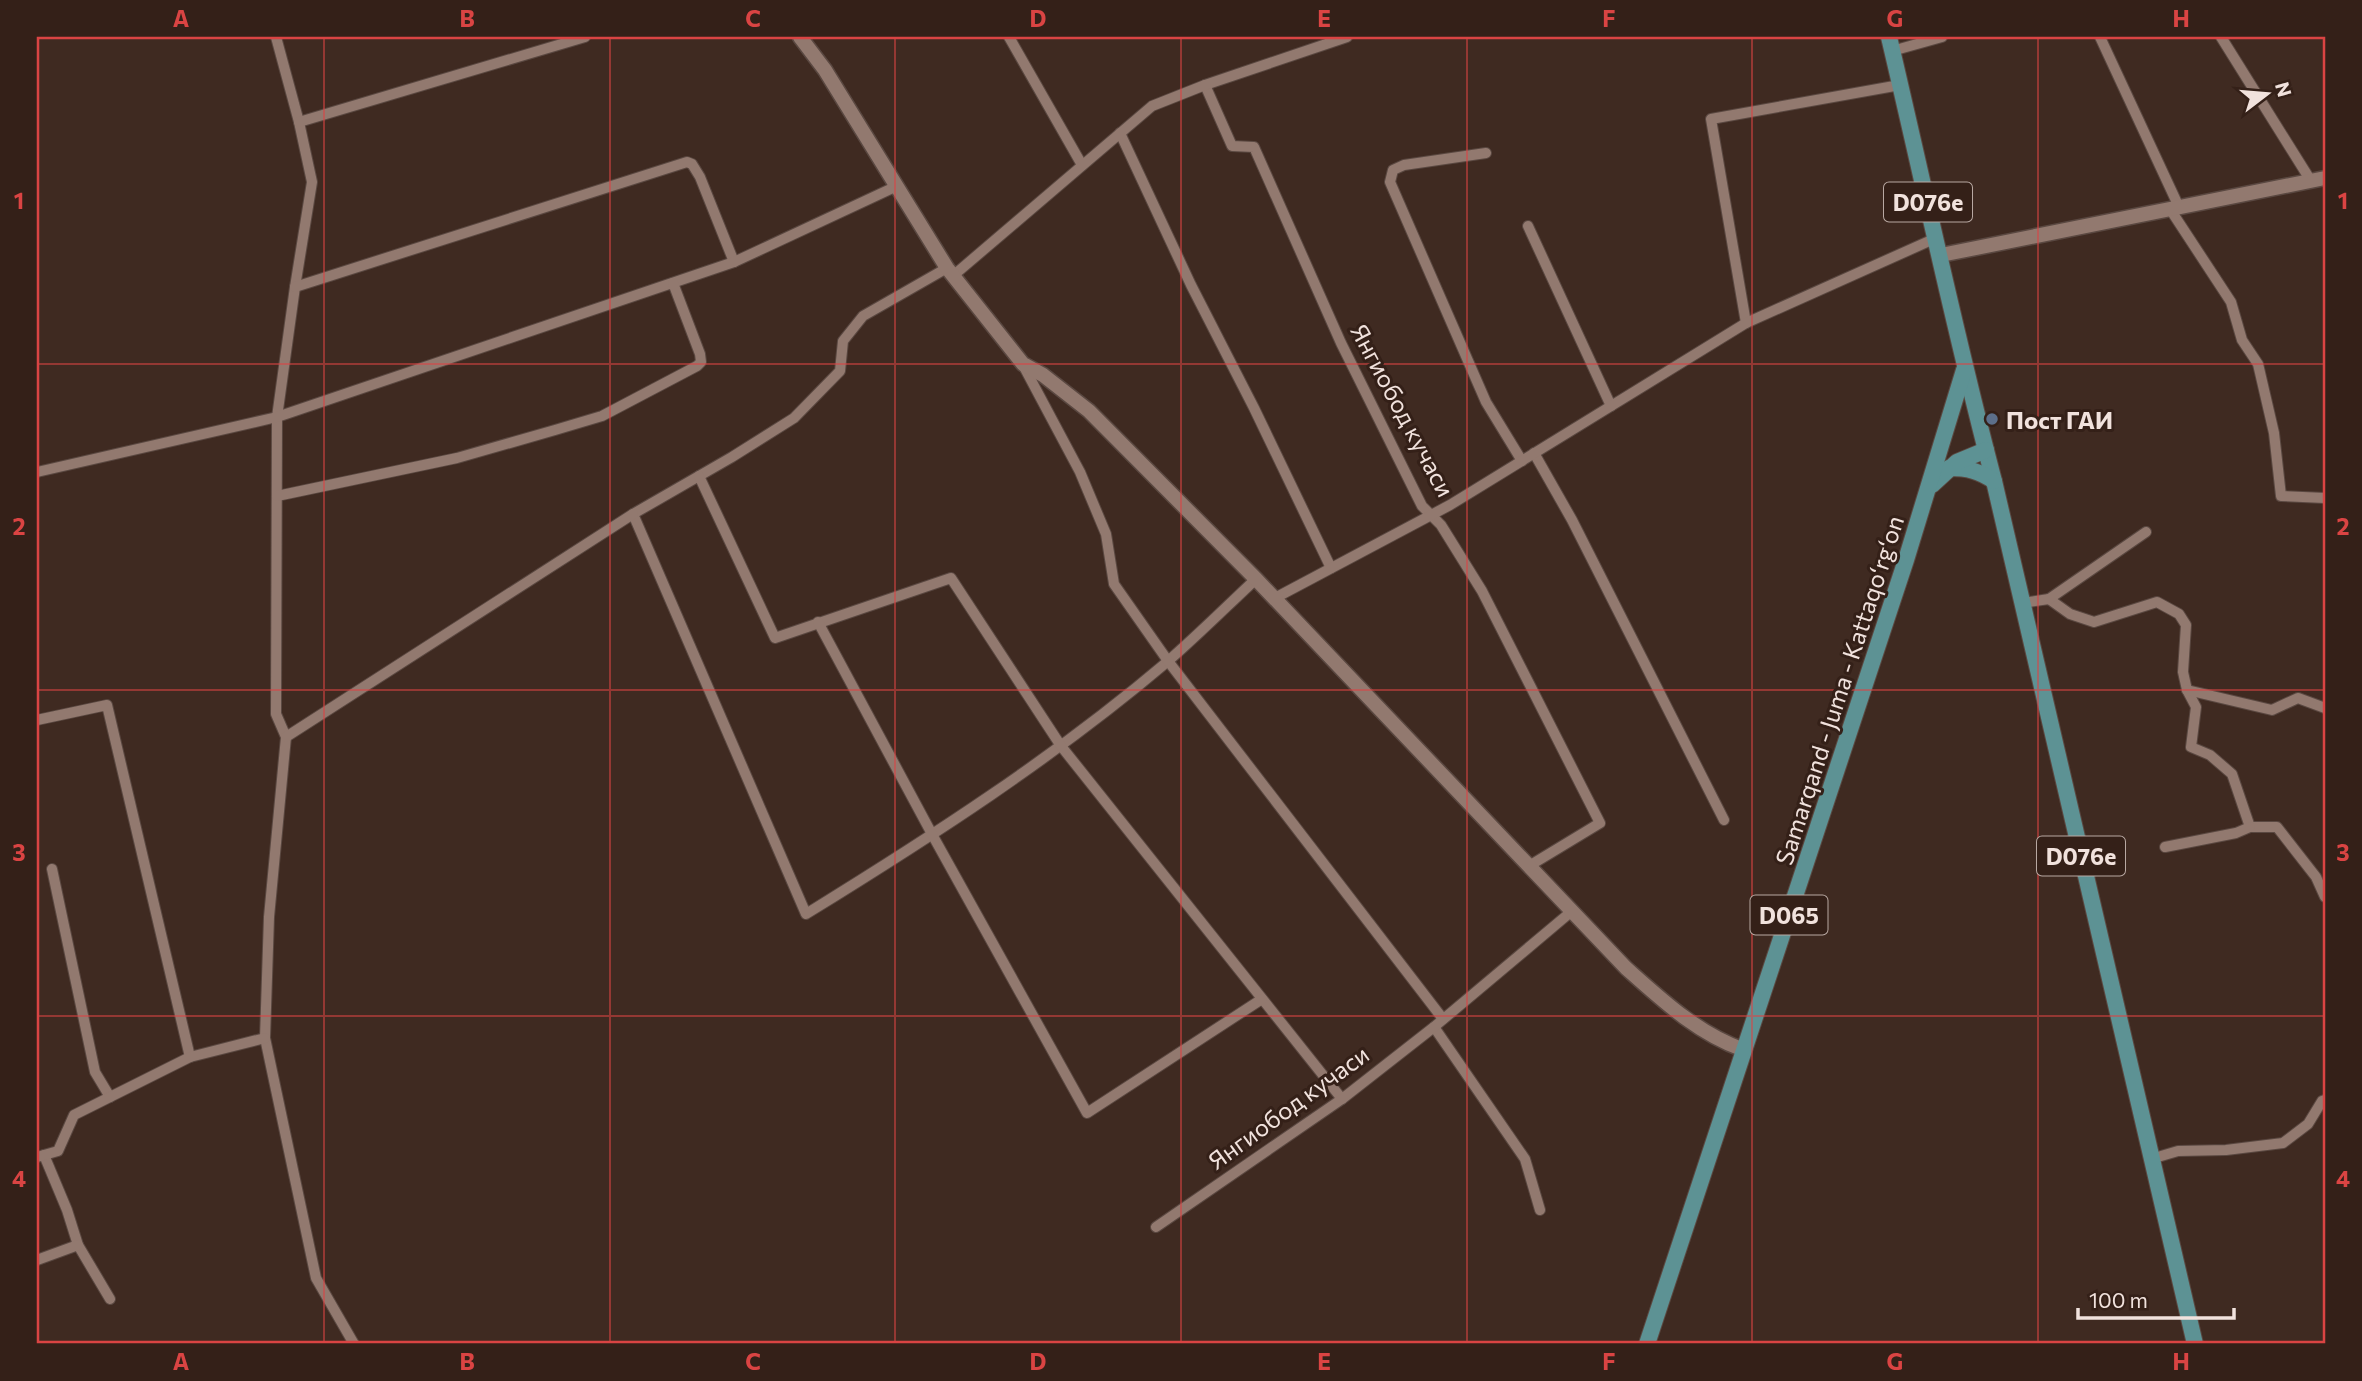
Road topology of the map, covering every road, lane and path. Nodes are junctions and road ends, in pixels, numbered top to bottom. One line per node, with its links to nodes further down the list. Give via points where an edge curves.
1 (276, 37): 12 (street)
2 (586, 37): 12 (street)
3 (800, 37): 17 (street)
4 (1009, 37): 15 (street)
5 (1347, 37): 10 (street)
6 (1942, 37): 9 (street)
7 (2100, 37): 18 (street)
8 (2221, 37): 16 (street)
9 (1891, 44): 11 (main road, D076e)
10 (1205, 85): 13 (street, via 1152,106); 42 (street, Янгиобод кучаси, via 1232,146 1254,147 1341,343 1422,506)
11 (1900, 85): 20 (main road, D076e); 26 (street, via 1712,119)
12 (299, 122): 25 (street, via 312,182)
13 (1120, 133): 15 (street); 44 (street)
14 (1486, 153): 33 (street, via 1404,165 1393,170 1390,181 1486,402)
15 (1082, 165): 23 (street)
16 (2318, 179): 18 (street)
17 (897, 186): 22 (street); 23 (street)
18 (2175, 208): 21 (street); 40 (street, via 2231,302 2242,341 2258,365 2274,433 2281,496)
19 (1528, 226): 29 (street)
20 (1936, 238): 21 (main road, D076e); 26 (street)
21 (1941, 255): 28 (main road, D076e)
22 (734, 262): 24 (street); 25 (street, via 700,177 687,162)
23 (950, 271): 27 (street); 36 (street, via 863,316 843,341 840,371 794,418)
24 (673, 283): 30 (street); 39 (street, via 700,354 697,366 602,416 457,458)
25 (295, 287): 30 (street)
26 (1746, 323): 29 (street)
27 (1023, 364): 45 (street, via 1089,411); 50 (street, via 1080,472 1106,534 1114,584)
28 (1964, 368): 31 (main road, D076e); 38 (main road, Samarqand - Juma - Kattaqo‘rg‘on / D065)
29 (1611, 406): 32 (street)
30 (277, 417): 35 (street); 39 (street)
31 (1986, 450): 34 (main road, D065, via 1966,456); 37 (main road, D076e)
32 (1534, 453): 33 (street); 56 (street)
33 (1522, 461): 42 (street)
34 (1950, 468): 37 (main road, via 1969,468); 38 (main road, D065)
35 (37, 472)
36 (699, 476): 41 (street); 49 (street, via 775,638)
37 (1994, 481): 48 (main road, D076e)
38 (1930, 486): 68 (main road, Samarqand - Juma - Kattaqo‘rg‘on / D065)
39 (277, 496): 54 (street, via 276,715)
40 (2325, 498)
41 (633, 514): 54 (street); 58 (street, via 806,914)
42 (1432, 515): 44 (street); 60 (street, Янгиобод кучаси, via 1482,591 1600,823)
43 (2146, 531): 47 (street)
44 (1331, 568): 46 (street)
45 (1256, 579): 46 (street); 50 (street)
46 (1275, 598): 60 (street)
47 (2049, 599): 48 (street); 51 (street, via 2070,614 2094,622 2157,602 2179,614 2186,625 2183,672)
48 (2022, 603): 74 (main road, D076e)
49 (818, 622): 55 (street, via 951,578); 58 (street)
50 (1167, 662): 55 (street); 65 (street)
51 (2187, 690): 52 (street, via 2272,710 2298,698); 57 (street, via 2196,707 2191,747 2210,755 2232,774)
52 (2325, 708)
53 (37, 720): 69 (street, via 107,705)
54 (286, 737): 67 (street, via 269,917)
55 (1061, 746): 58 (street); 64 (street)
56 (1724, 820)
57 (2250, 827): 59 (street); 62 (street, via 2277,827 2316,877)
58 (933, 836): 64 (street, via 1087,1113)
59 (2165, 847)
60 (1529, 866): 63 (street)
61 (52, 869): 70 (street, via 94,1072)
62 (2325, 897)
63 (1572, 911): 65 (street, Янгиобод кучаси); 68 (street, via 1682,1018 1720,1042)
64 (1262, 999): 71 (street)
65 (1443, 1019): 66 (street, Янгиобод кучаси)
66 (1434, 1027): 71 (street, Янгиобод кучаси); 75 (street, via 1525,1159)
67 (265, 1038): 69 (street); 80 (street, via 316,1278)
68 (1744, 1050): 81 (main road, Samarqand - Juma - Kattaqo‘rg‘on / D065)
69 (190, 1057): 70 (street)
70 (110, 1097): 73 (street, via 74,1115 58,1151)
71 (1342, 1099): 76 (street, Янгиобод кучаси)
72 (2325, 1100): 74 (street, via 2308,1124 2283,1143 2178,1151)
73 (40, 1156): 77 (street, via 68,1210)
74 (2151, 1159): 82 (main road, D076e)
75 (1540, 1210)
76 (1156, 1227)
77 (78, 1245): 78 (street); 79 (street)
78 (37, 1260)
79 (110, 1299)
80 (354, 1344)
81 (1647, 1344)
82 (2195, 1344)

